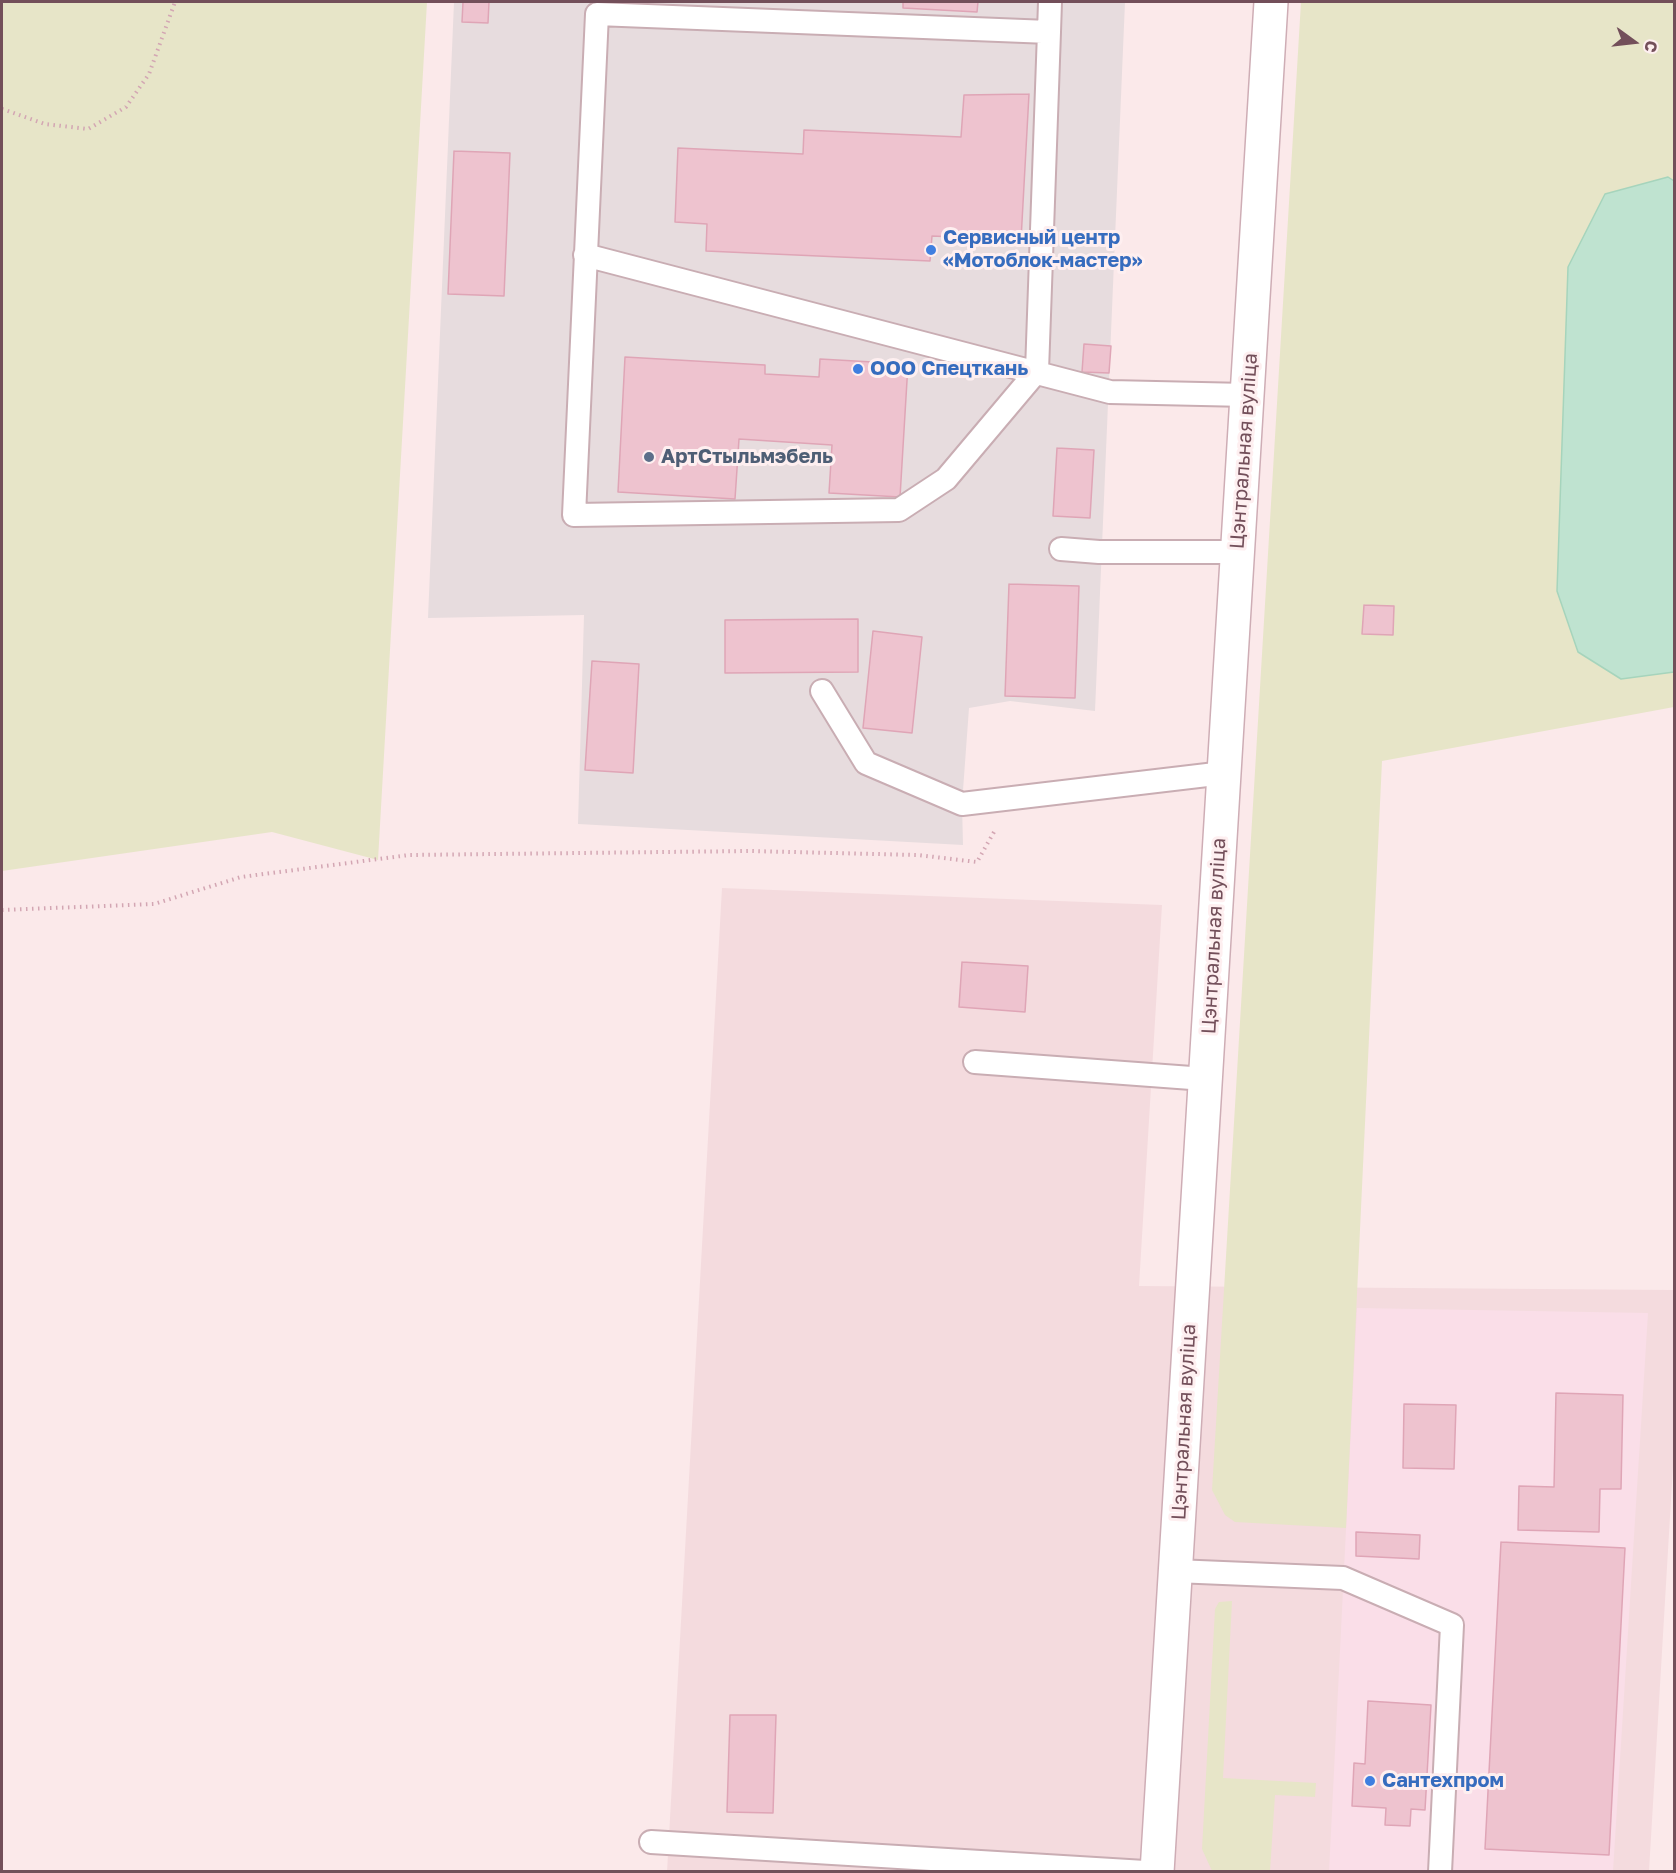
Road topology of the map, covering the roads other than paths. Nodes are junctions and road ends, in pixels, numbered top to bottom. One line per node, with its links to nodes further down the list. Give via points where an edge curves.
1 (1050, 2): 3 (lane)
2 (1271, 2): 6 (main road, Цэнтральная вуліца)
3 (1049, 32): 4 (lane, via 597,14); 5 (lane)
4 (585, 255): 5 (lane); 5 (lane, via 574,515 898,510 946,479)
5 (1037, 371): 6 (lane, via 1110,392)
6 (1247, 395): 8 (main road, Цэнтральная вуліца)
7 (1060, 549): 8 (lane)
8 (1237, 552): 10 (main road, Цэнтральная вуліца)
9 (822, 691): 10 (lane, via 866,764 962,804)
10 (1224, 772): 12 (main road, Цэнтральная вуліца)
11 (975, 1062): 12 (lane)
12 (1205, 1079): 13 (main road, Цэнтральная вуліца)
13 (1175, 1571): 16 (main road, Цэнтральная вуліца); 17 (lane, via 1343,1578 1452,1625)
14 (651, 1842): 15 (lane)
15 (1144, 1872)
16 (1157, 1872)
17 (1440, 1872)

